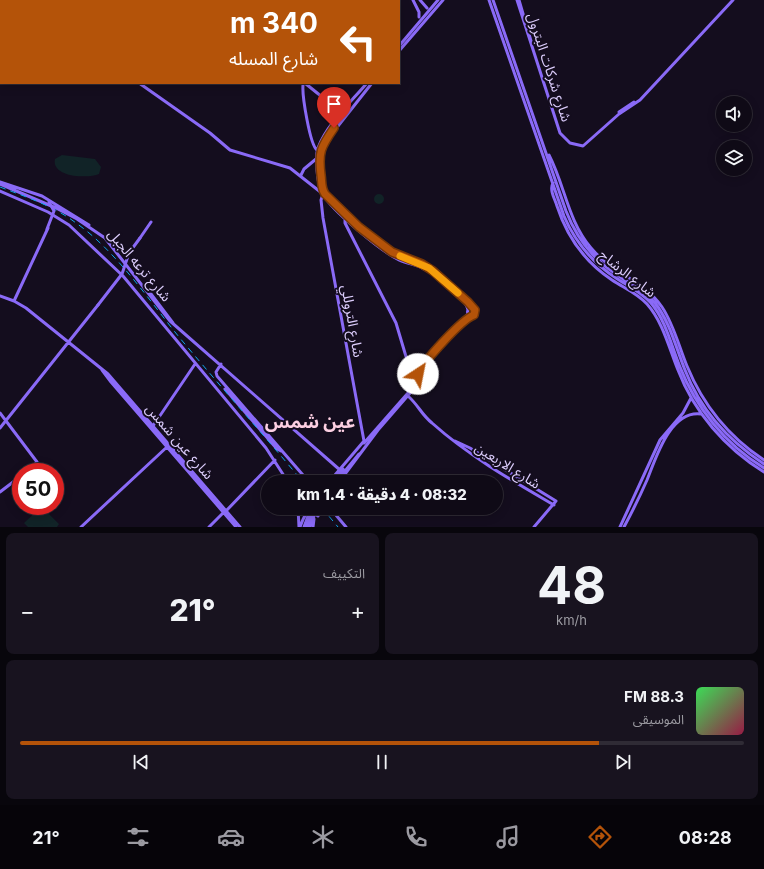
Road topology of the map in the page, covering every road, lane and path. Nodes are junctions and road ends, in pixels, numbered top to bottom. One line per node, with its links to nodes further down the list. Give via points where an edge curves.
1 (413, 0): 11 (street)
2 (420, 0): 9 (street)
3 (438, 0): 13 (street)
4 (443, 0): 14 (street)
5 (489, 0): 15 (street)
6 (493, 0): 15 (street)
7 (518, 0): 8 (street, شارع شركات البترول, via 560,133 567,142 579,145 587,144 619,114 638,102)
8 (732, 0)
9 (423, 6): 10 (street); 11 (street)
10 (427, 8)
11 (418, 10): 12 (street)
12 (419, 17)
13 (400, 45)
14 (400, 50)
15 (516, 71): 38 (street, شارع الرشاح, via 569,219 580,239 606,267 638,287 651,299 663,316); 38 (street, شارع الرشاح, via 566,221 579,243 604,270 637,290 648,301)
16 (140, 84): 23 (street, via 230,150 290,168)
17 (304, 84): 20 (street); 21 (street, via 310,134 313,146)
18 (367, 84): 20 (street)
19 (371, 84): 33 (street, via 323,145 319,156 323,191 351,220 392,252)
20 (342, 113): 21 (street)
21 (317, 150): 22 (street)
22 (316, 159): 23 (street); 26 (street)
23 (301, 175): 26 (street)
24 (0, 183): 32 (street, bridge, via 49,202 54,211); 40 (street, شارع ترعه الجبل, via 66,212 105,238 174,325)
25 (0, 191): 29 (street)
26 (322, 194): 27 (street); 28 (street, شارع التروللي)
27 (327, 200): 28 (street); 30 (street)
28 (321, 204): 53 (street, شارع التروللي)
29 (54, 215): 32 (street); 39 (street, via 74,228 123,276)
30 (345, 218): 33 (street, via 391,255); 42 (street, via 345,223 396,323)
31 (151, 222): 37 (street, bridge, via 128,256 122,274)
32 (43, 238): 35 (street)
33 (410, 262): 36 (street, via 434,275 464,301)
34 (0, 296): 35 (street, شارع عين شمس)
35 (14, 301): 37 (street, شارع عين شمس)
36 (470, 312): 42 (street, via 422,361); 43 (street, via 424,364)
37 (68, 342): 41 (street, شارع عين شمس); 49 (street)
38 (672, 342): 44 (street); 55 (street, شارع الرشاح, via 701,401)
39 (195, 364): 50 (street); 57 (street)
40 (221, 364): 62 (street, شارع ترعه الجبل); 65 (street, via 216,374 220,381)
41 (102, 370): 50 (street, شارع عين شمس); 54 (street, شارع عين شمس)
42 (413, 380): 53 (street, via 408,392)
43 (408, 396): 52 (street, شارع الاربعين, via 419,406 422,415); 56 (street)
44 (691, 398): 45 (street); 48 (street)
45 (686, 409): 47 (street); 88 (street, via 660,440)
46 (0, 413): 49 (street)
47 (690, 414): 48 (street); 89 (street, via 679,421 663,440)
48 (701, 414): 55 (street, via 717,434)
49 (6, 421): 51 (street); 59 (street)
50 (153, 426): 54 (street, شارع عين شمس)
51 (0, 428)
52 (453, 440): 72 (street, شارع الاربعين, via 478,460); 72 (street, شارع الاربعين, via 556,501)
53 (364, 443): 56 (street); 62 (street)
54 (168, 445): 73 (street, شارع عين شمس); 80 (street)
55 (740, 448): 58 (street); 60 (street, شارع الرشاح); 61 (street, شارع الرشاح); 63 (street)
56 (358, 453): 67 (street); 68 (street); 69 (street, via 359,457)
57 (275, 460): 64 (street); 73 (street)
58 (764, 460)
59 (36, 463)
60 (764, 464)
61 (764, 468)
62 (340, 470): 66 (street)
63 (764, 472)
64 (284, 475)
65 (303, 475)
66 (335, 475)
67 (338, 475)
68 (342, 475)
69 (345, 475)
70 (12, 483): 71 (street)
71 (0, 492)
72 (554, 505): 87 (street)
73 (225, 512): 81 (street); 82 (street, شارع عين شمس); 83 (street, شارع عين شمس)
74 (299, 515): 84 (street)
75 (310, 515): 85 (street, bridge)
76 (312, 515): 85 (street, bridge)
77 (314, 515): 85 (street, bridge)
78 (336, 515): 86 (street)
79 (318, 516): 84 (street, via 313,512 306,514)
80 (81, 527)
81 (209, 527)
82 (236, 527)
83 (240, 527)
84 (299, 527)
85 (308, 527)
86 (346, 527)
87 (534, 527)
88 (620, 527)
89 (624, 527)

